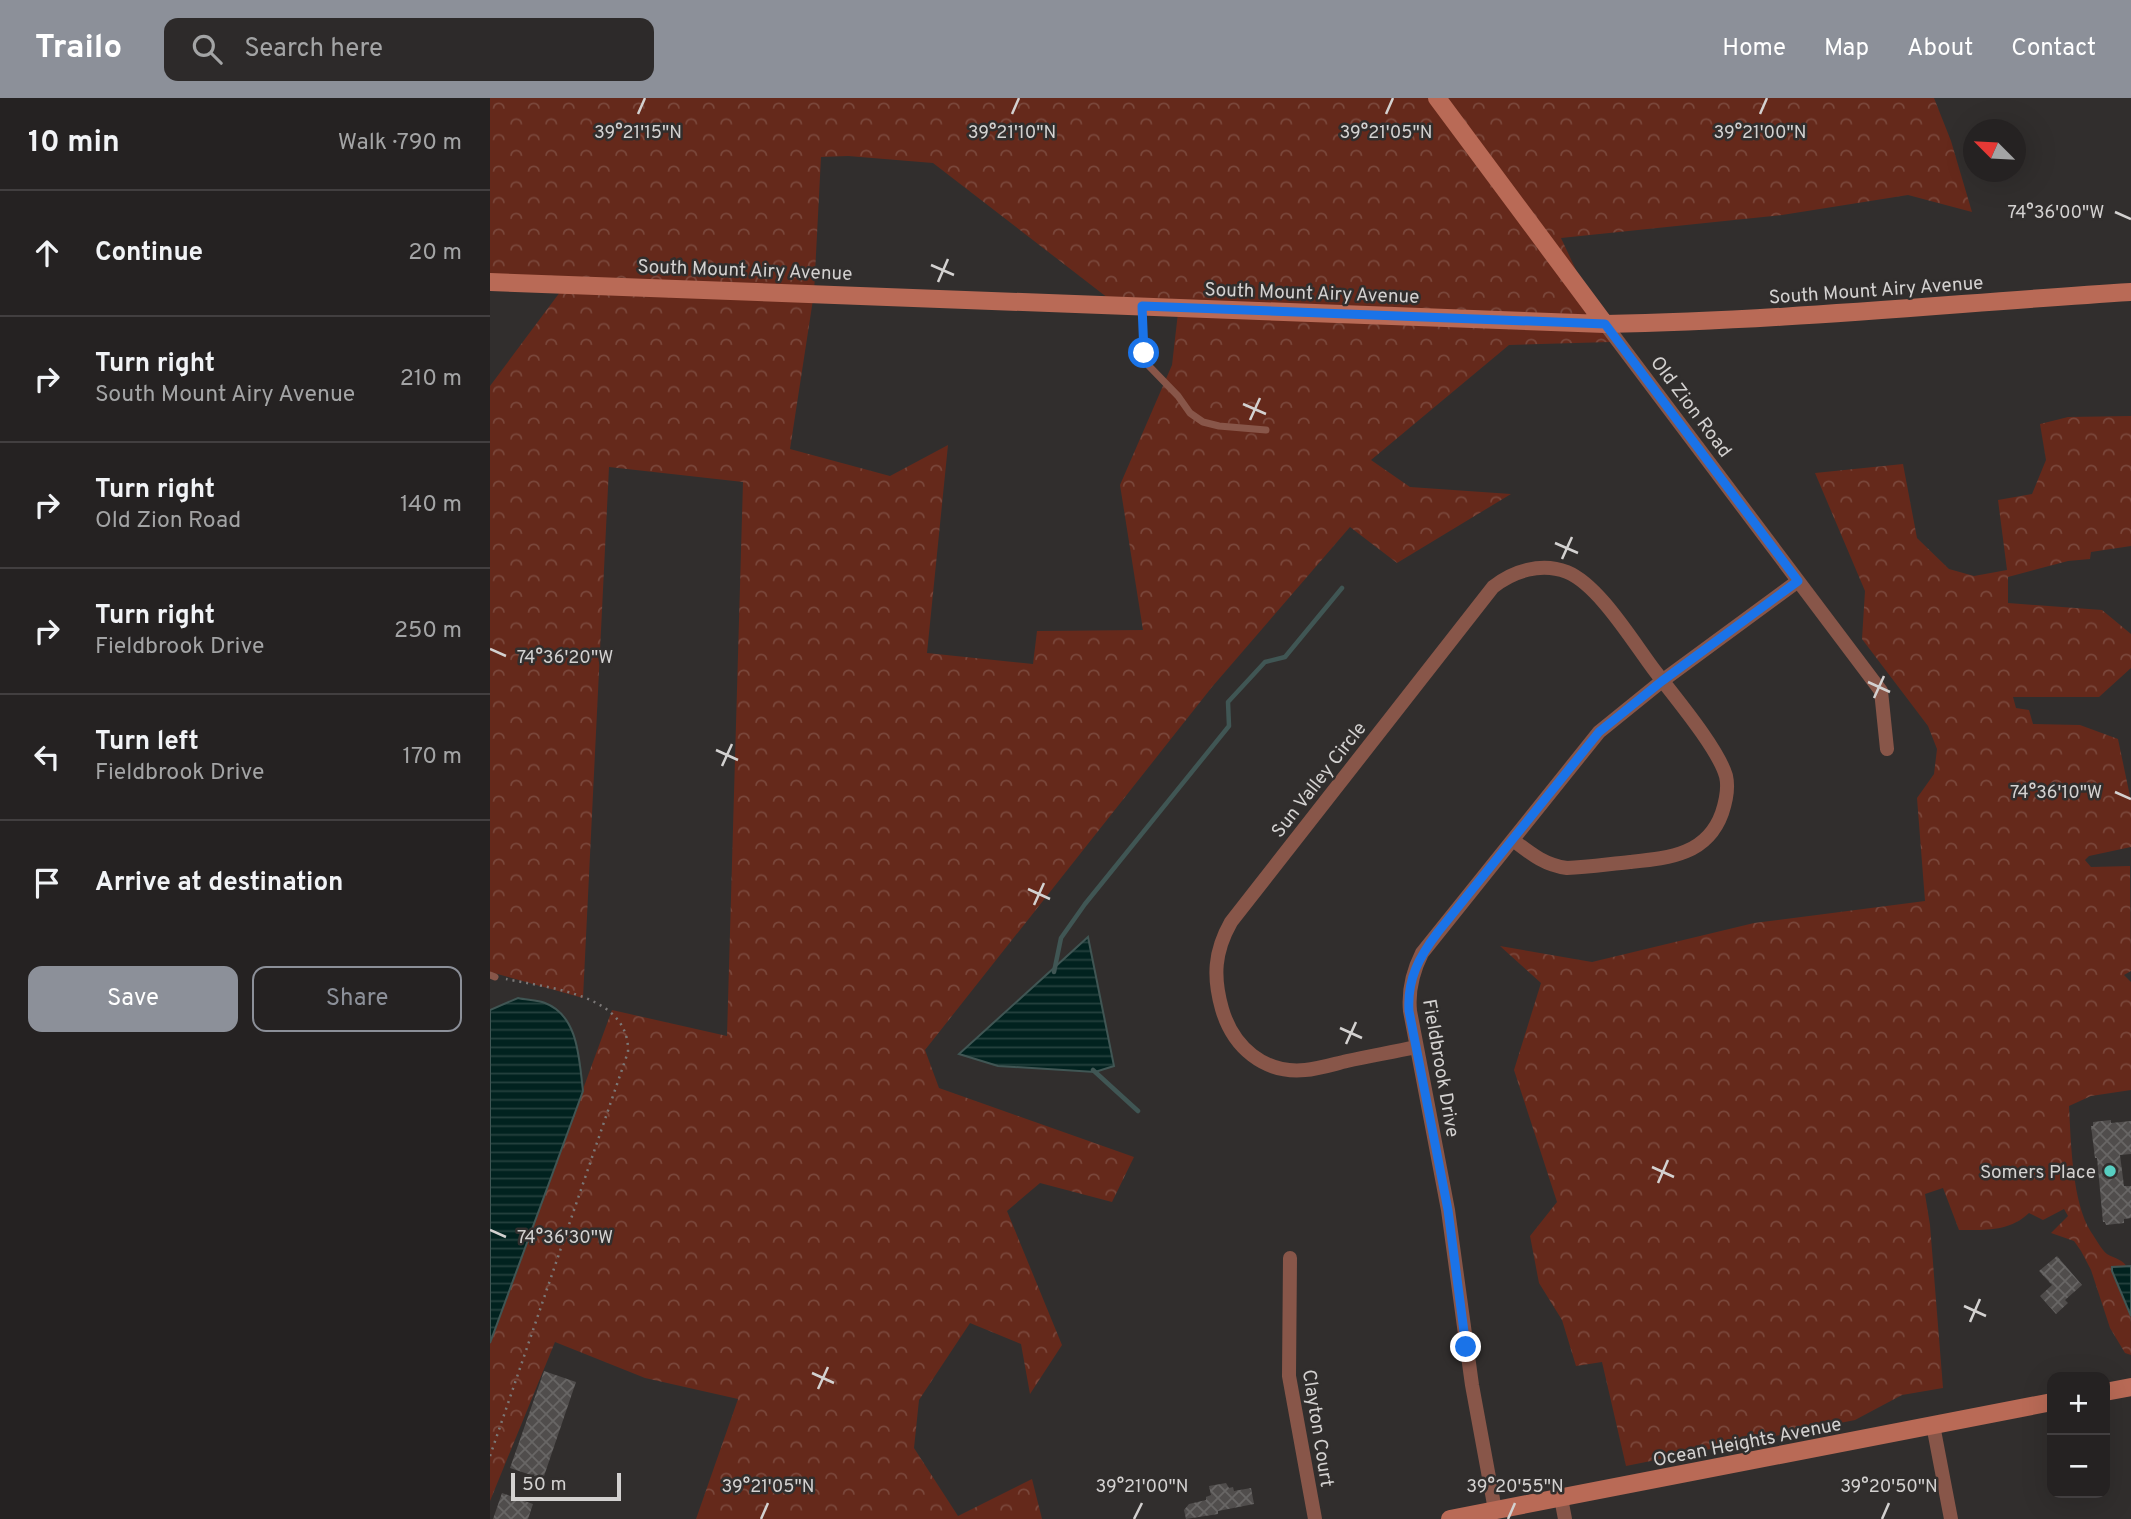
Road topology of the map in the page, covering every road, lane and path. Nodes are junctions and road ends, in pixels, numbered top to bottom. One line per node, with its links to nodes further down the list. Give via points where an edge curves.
1 (1437, 98): 5 (street, Old Zion Road)
2 (490, 282): 4 (street, South Mount Airy Avenue)
3 (2131, 292): 5 (street, South Mount Airy Avenue, via 1846,314)
4 (1142, 306): 5 (street, South Mount Airy Avenue); 6 (lane, via 1149,366 1190,413 1219,426)
5 (1605, 324): 7 (street, Old Zion Road)
6 (1266, 430)
7 (1798, 581): 8 (street, Fieldbrook Drive); 9 (street, Old Zion Road, via 1881,691)
8 (1662, 681): 10 (street, Fieldbrook Drive, via 1599,732); 10 (street, Sun Valley Circle, via 1709,744 1726,776 1728,792 1709,834 1672,857 1567,868 1542,862); 12 (street, Sun Valley Circle, via 1603,602 1579,578 1552,568 1507,576 1480,603 1231,922 1217,954 1216,989 1233,1037 1260,1062 1305,1070)
9 (1887, 749)
10 (1513, 840): 12 (street, Fieldbrook Drive, via 1419,960 1409,1002)
11 (492, 976): 18 (path, via 576,995 602,1006 620,1020 628,1052)
12 (1416, 1047): 20 (street, Fieldbrook Drive, via 1448,1210)
13 (1290, 1258): 21 (street, Clayton Court, via 1289,1376)
14 (2131, 1387): 15 (street)
15 (2110, 1391)
16 (2047, 1403): 17 (street, Ocean Heights Avenue)
17 (1933, 1425): 19 (street, Ocean Heights Avenue); 24 (street)
18 (490, 1456)
19 (1561, 1499): 20 (street, Ocean Heights Avenue); 23 (street)
20 (1495, 1510): 22 (street, Ocean Heights Avenue)
21 (1315, 1519)
22 (1450, 1519)
23 (1565, 1519)
24 (1951, 1519)

